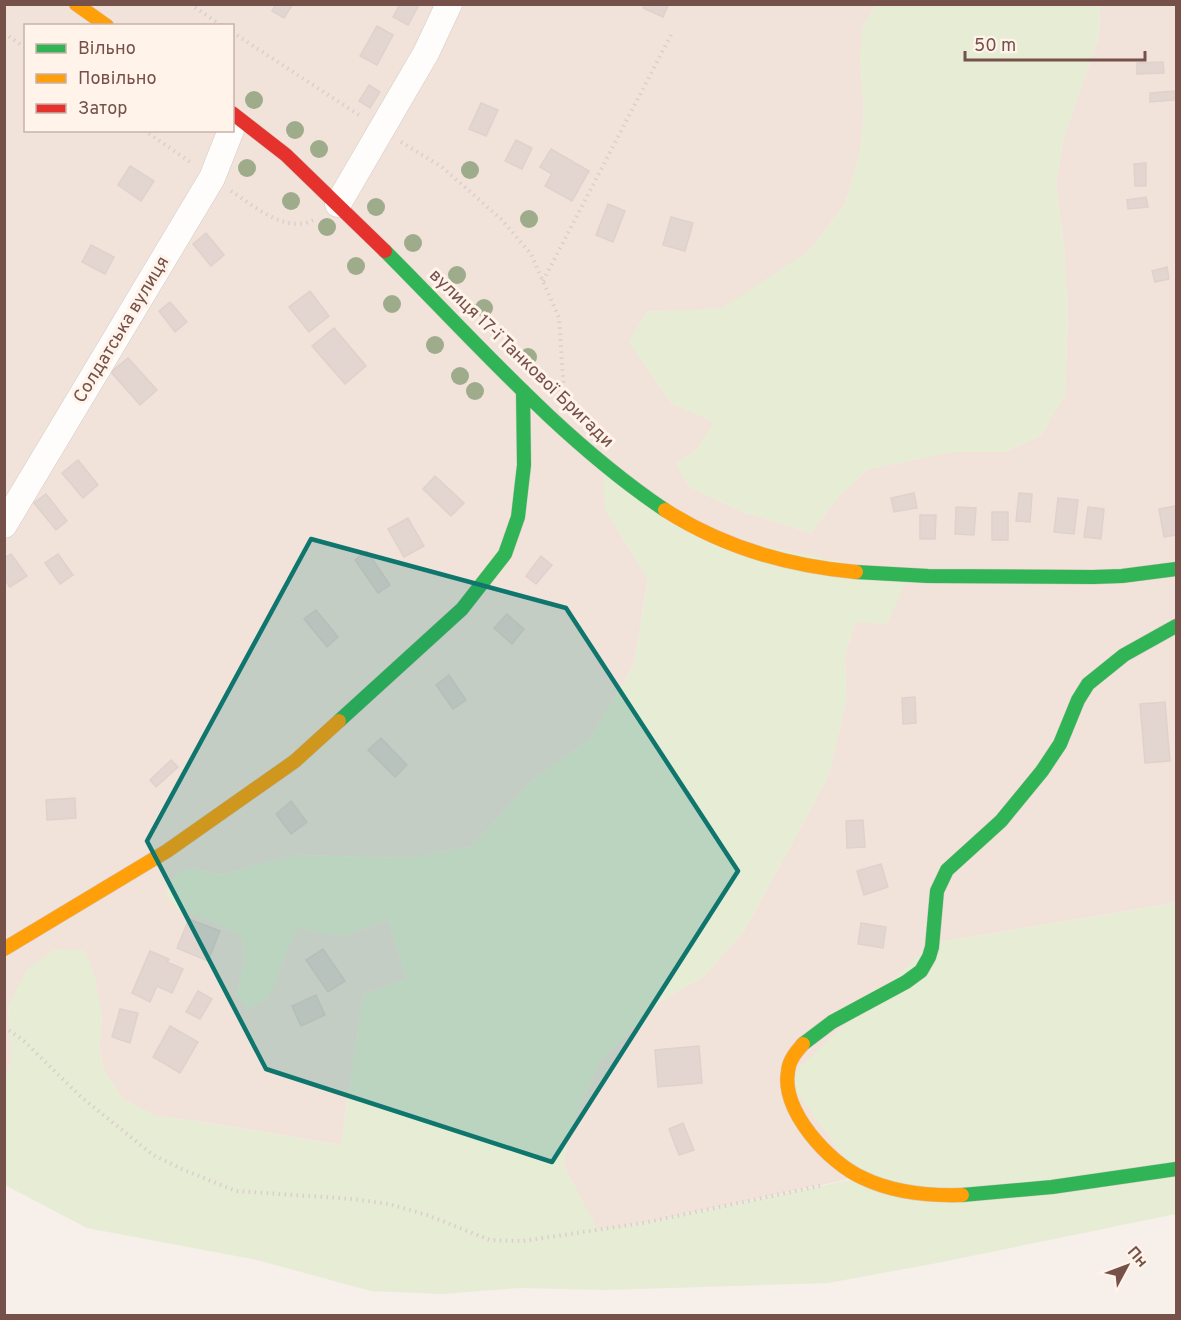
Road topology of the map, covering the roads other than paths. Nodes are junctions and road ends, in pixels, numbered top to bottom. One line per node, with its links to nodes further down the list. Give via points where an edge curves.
1 (76, 4): 3 (street)
2 (449, 4): 6 (street, via 426,53)
3 (104, 24)
4 (234, 122): 6 (street, вулиця 17-ї Танкової Бригади, via 286,155)
5 (229, 132): 8 (street, Солдатська вулиця, via 212,178)
6 (338, 204): 7 (street, вулиця 17-ї Танкової Бригади)
7 (523, 391): 9 (street, вулиця 17-ї Танкової Бригади, via 565,432 668,514 739,548 778,560 908,576 1121,576); 11 (street, via 524,465 518,517 505,554 462,609 295,761 167,851)
8 (4, 525)
9 (1176, 569)
10 (1176, 626): 12 (street, via 1134,647 1092,680 1072,709 1059,747 1022,797 940,880 932,943 925,965 909,981 820,1030 790,1062 787,1079 800,1119 839,1162 859,1178 908,1193 967,1195 1056,1188)
11 (5, 949)
12 (1176, 1169)

